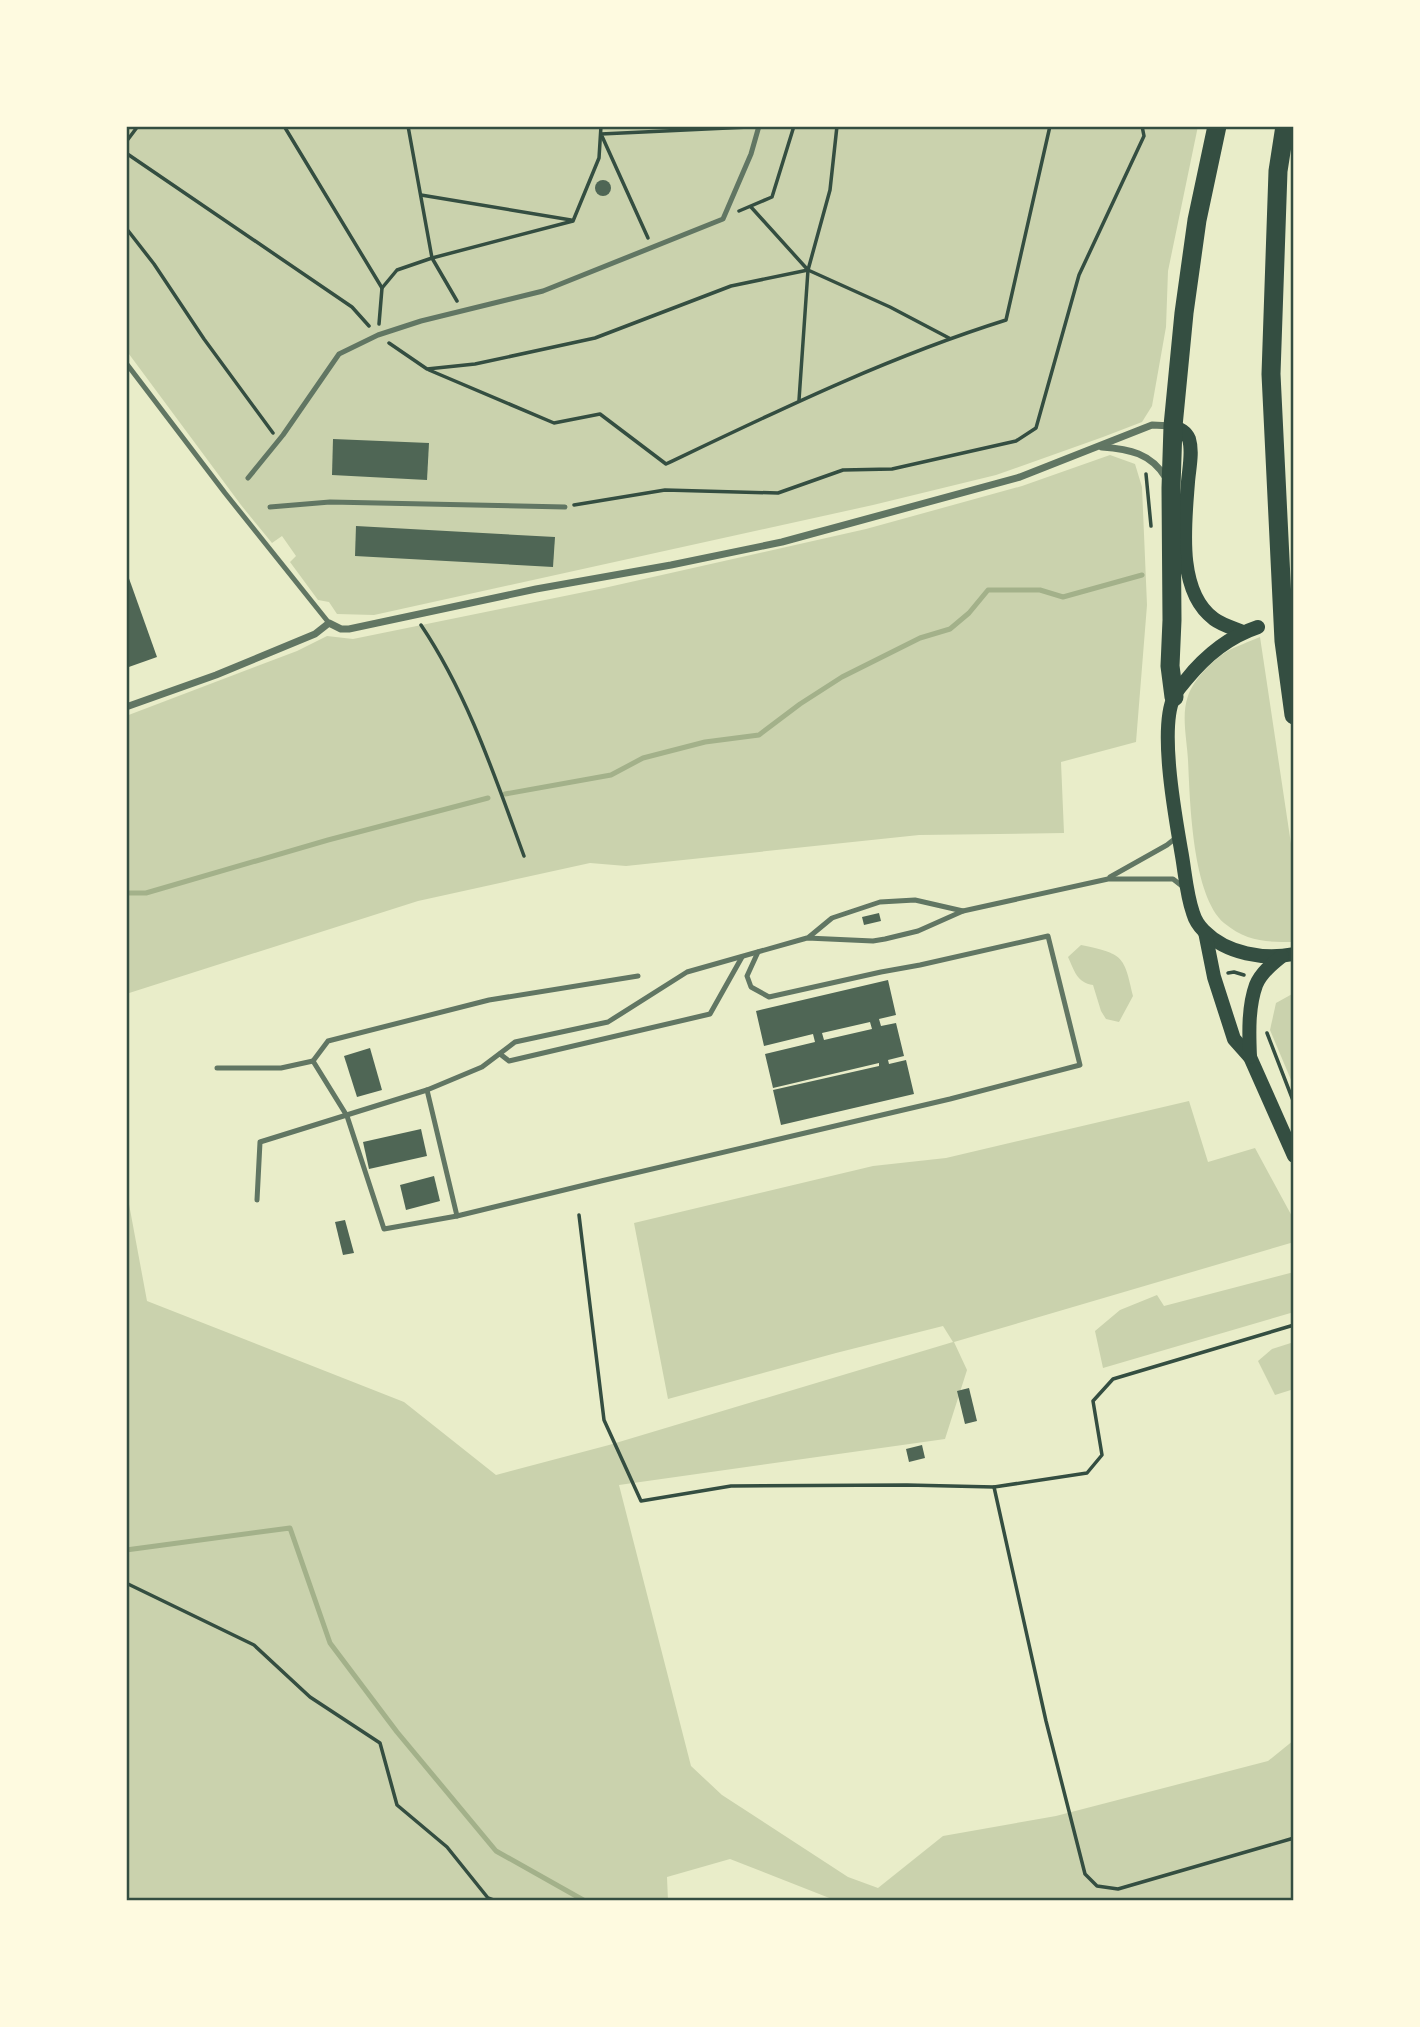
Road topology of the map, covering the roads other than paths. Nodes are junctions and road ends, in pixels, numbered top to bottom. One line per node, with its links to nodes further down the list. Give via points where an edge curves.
1 (759, 126): 7 (lane, via 723,219 543,291 421,321 339,354)
2 (1217, 126): 5 (highway, via 1182,326)
3 (1285, 126): 16 (highway, via 1278,171 1270,374 1284,641)
4 (126, 363): 11 (lane)
5 (1173, 426): 6 (street, via 1152,425); 8 (highway); 13 (main road, via 1189,440 1186,564 1190,583 1214,619)
6 (1098, 447): 8 (street, via 1144,455 1160,469); 11 (street, via 1020,477 782,542 349,629)
7 (248, 478)
8 (1171, 488): 14 (highway, via 1170,666)
9 (270, 507): 10 (lane, via 330,502)
10 (565, 507)
11 (329, 624): 15 (street, via 228,670)
12 (1258, 627): 13 (main road)
13 (1243, 632): 14 (main road, via 1210,653)
14 (1174, 697): 17 (main road, via 1168,726)
15 (126, 707)
16 (1294, 715)
17 (1179, 836): 18 (lane); 19 (main road)
18 (1108, 879): 19 (lane, via 1173,879); 20 (lane)
19 (1188, 890): 21 (main road, via 1194,915)
20 (963, 911): 22 (lane, via 918,930 873,941); 22 (lane, via 915,900 880,902 832,918)
21 (1205, 932): 24 (main road, via 1233,949 1259,956); 28 (main road, via 1223,1009 1234,1039)
22 (807, 938): 23 (lane)
23 (758, 952): 25 (lane); 35 (lane, via 747,976 751,987 769,997 1048,936 1080,1065)
24 (1288, 955): 28 (main road, via 1269,967 1257,984 1249,1030)
25 (742, 957): 27 (lane, via 687,972 608,1022 516,1042); 27 (lane, via 710,1014 509,1061)
26 (638, 976): 29 (lane, via 489,1000 328,1041)
27 (500, 1054): 31 (lane)
28 (1250, 1057): 33 (main road)
29 (313, 1061): 30 (lane, via 281,1068); 32 (lane)
30 (217, 1068)
31 (427, 1090): 32 (lane); 35 (lane)
32 (347, 1116): 34 (lane, via 260,1142); 35 (lane, via 384,1229)
33 (1294, 1156)
34 (257, 1200)
35 (457, 1216)

